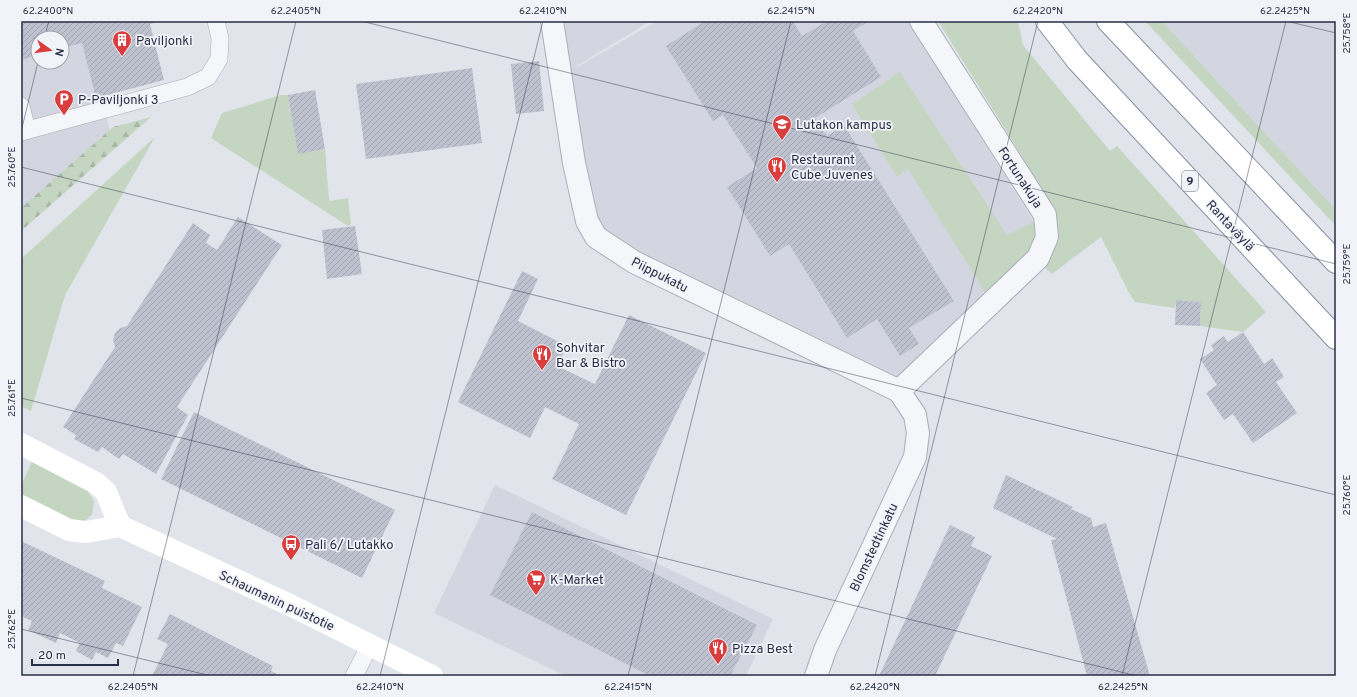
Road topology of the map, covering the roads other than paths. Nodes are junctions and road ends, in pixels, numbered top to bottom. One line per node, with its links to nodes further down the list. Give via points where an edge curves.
1 (216, 21): 7 (lane, via 220,38 219,59 208,77 187,87)
2 (552, 21): 10 (street, Piippukatu, via 574,163 587,221 596,237 634,262)
3 (921, 21): 10 (street, Fortunakuja, via 1045,215 1047,237 1038,258)
4 (1047, 21): 9 (main road, Rantaväylä / 9, via 1077,60)
5 (1108, 21): 8 (main road)
6 (21, 106): 7 (lane)
7 (24, 131)
8 (1336, 262)
9 (1336, 338)
10 (899, 391): 11 (street, Piippukatu)
11 (915, 414): 18 (street, Blomstedtinkatu, via 918,433 915,457 825,650)
12 (21, 444): 14 (main road, via 96,483 106,492)
13 (21, 506): 14 (main road, via 69,530 86,532)
14 (120, 526): 15 (main road, Schaumanin puistotie)
15 (370, 645): 16 (lane); 17 (main road, Schaumanin puistotie)
16 (354, 676)
17 (432, 676)
18 (816, 676)

